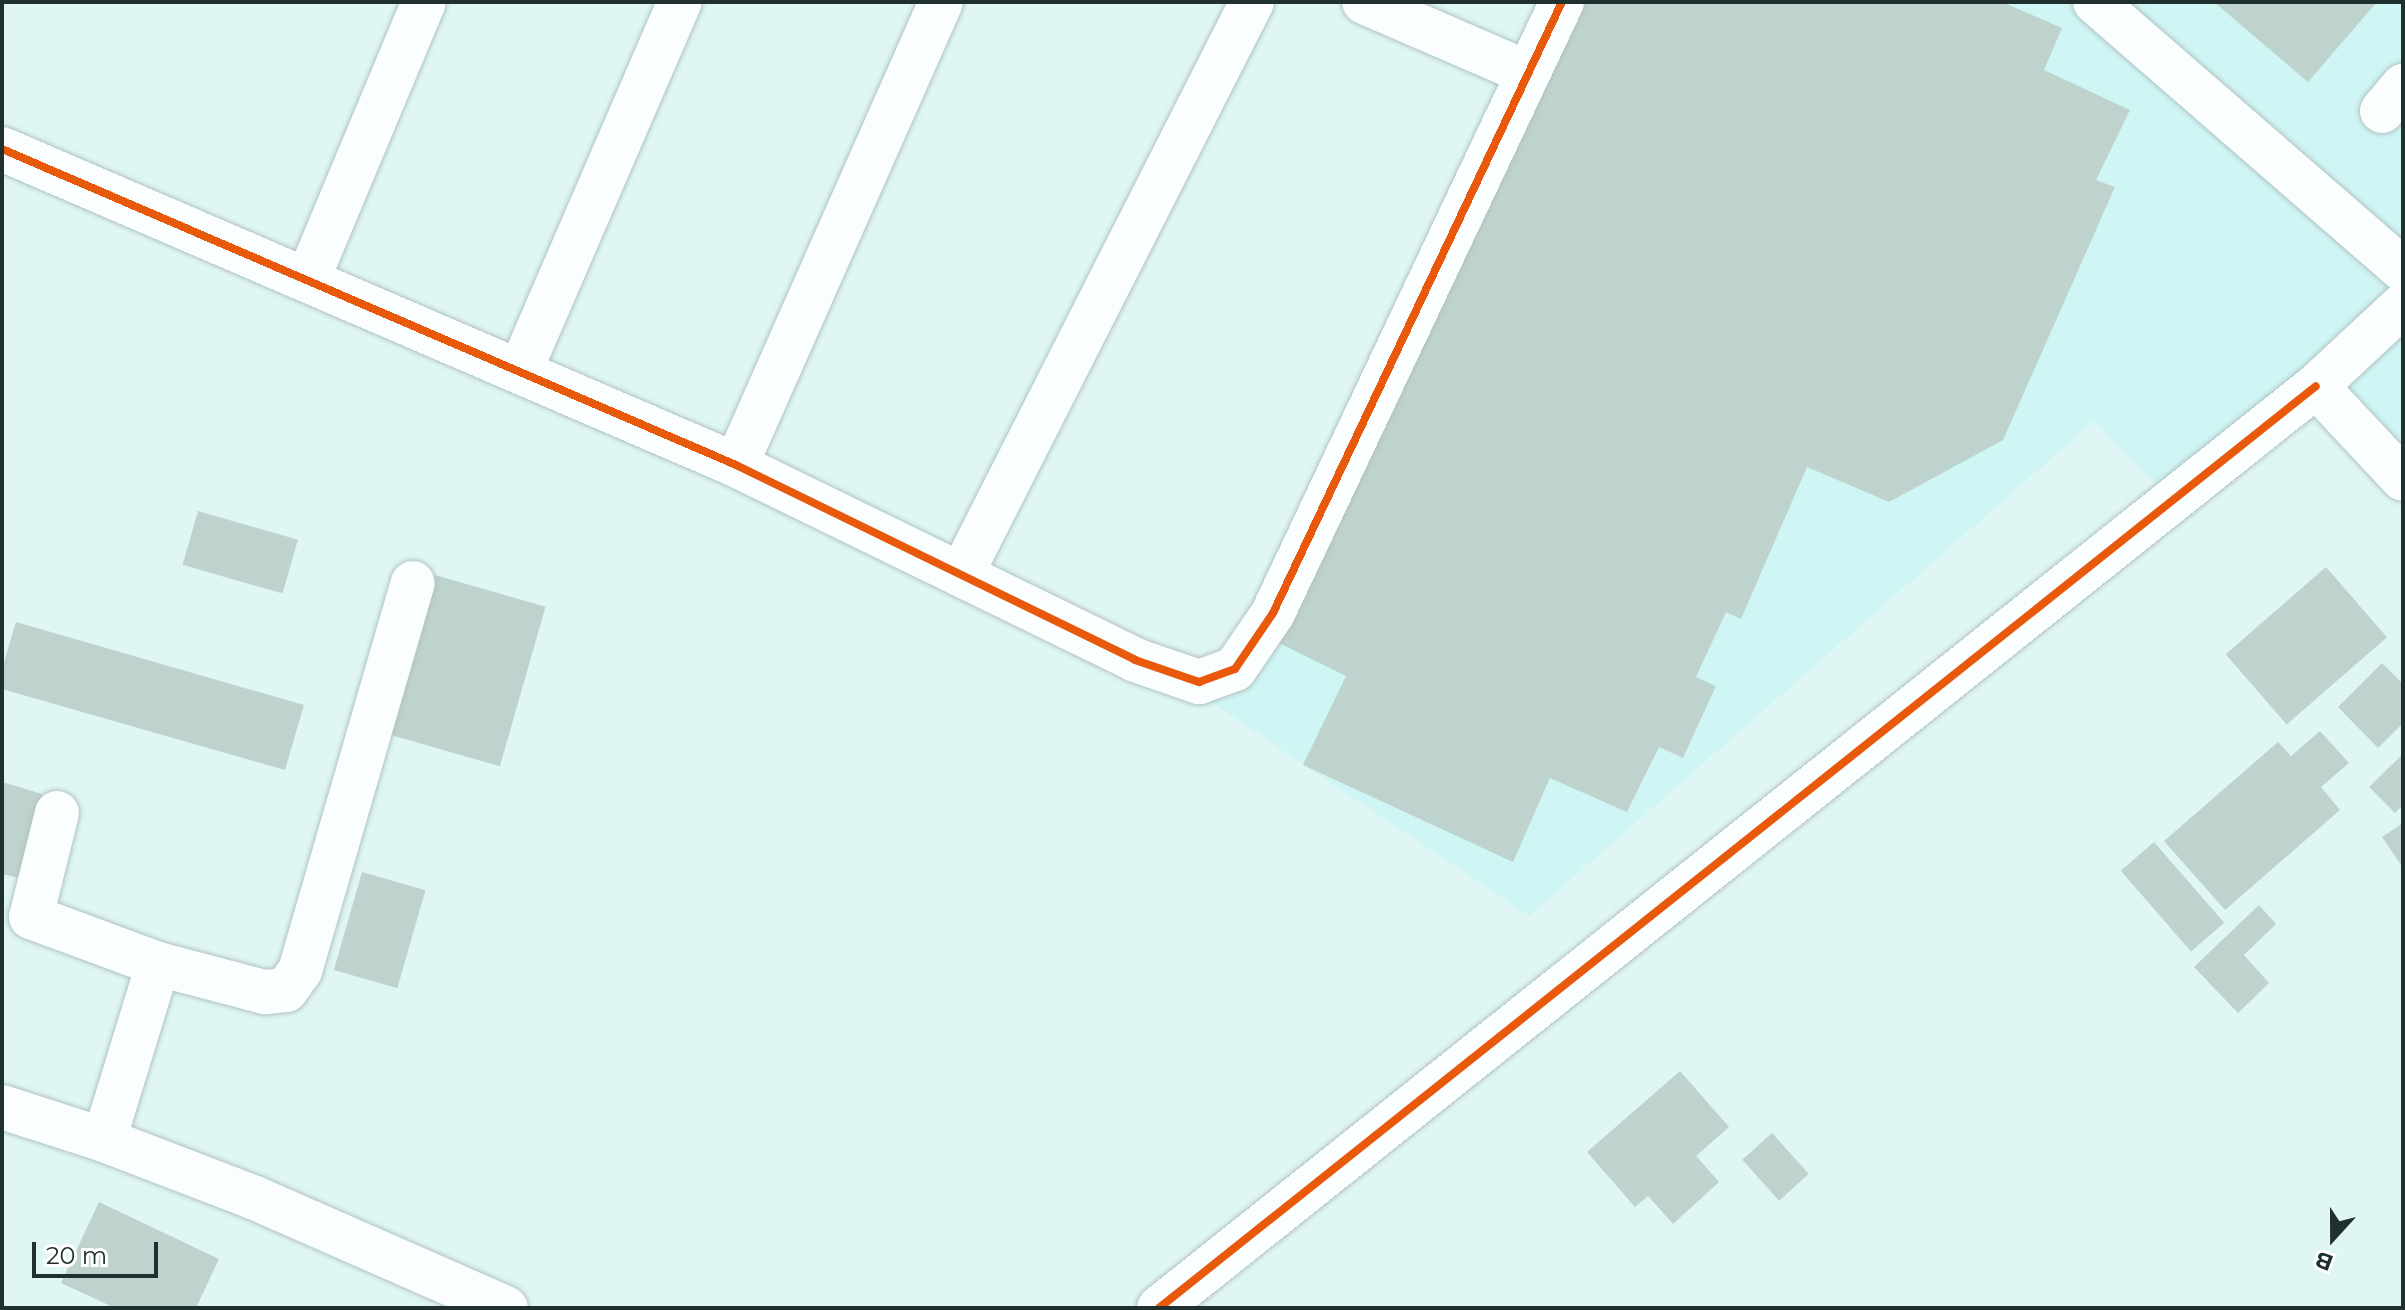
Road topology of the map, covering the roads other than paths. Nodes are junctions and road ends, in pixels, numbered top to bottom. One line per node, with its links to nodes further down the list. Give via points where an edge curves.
1 (424, 2): 11 (street)
2 (680, 2): 13 (street)
3 (941, 2): 15 (street)
4 (1252, 2): 17 (street)
5 (1364, 2): 8 (street)
6 (1562, 2): 8 (street)
7 (2095, 2): 10 (street)
8 (1528, 73): 17 (street, via 1273,613 1235,669 1199,682 1135,660)
9 (2, 149): 11 (street)
10 (2403, 270)
11 (308, 279): 13 (street)
12 (2403, 305): 14 (street)
13 (520, 371): 15 (street)
14 (2316, 386): 16 (street); 24 (street)
15 (736, 465): 17 (street)
16 (2403, 479)
17 (961, 575)
18 (413, 583): 20 (street, via 300,971 286,990 265,992)
19 (57, 813): 20 (street, via 31,917)
20 (158, 964): 22 (street)
21 (2, 1107): 22 (street)
22 (104, 1140): 23 (street, via 255,1198)
23 (506, 1308)
24 (1159, 1308)

